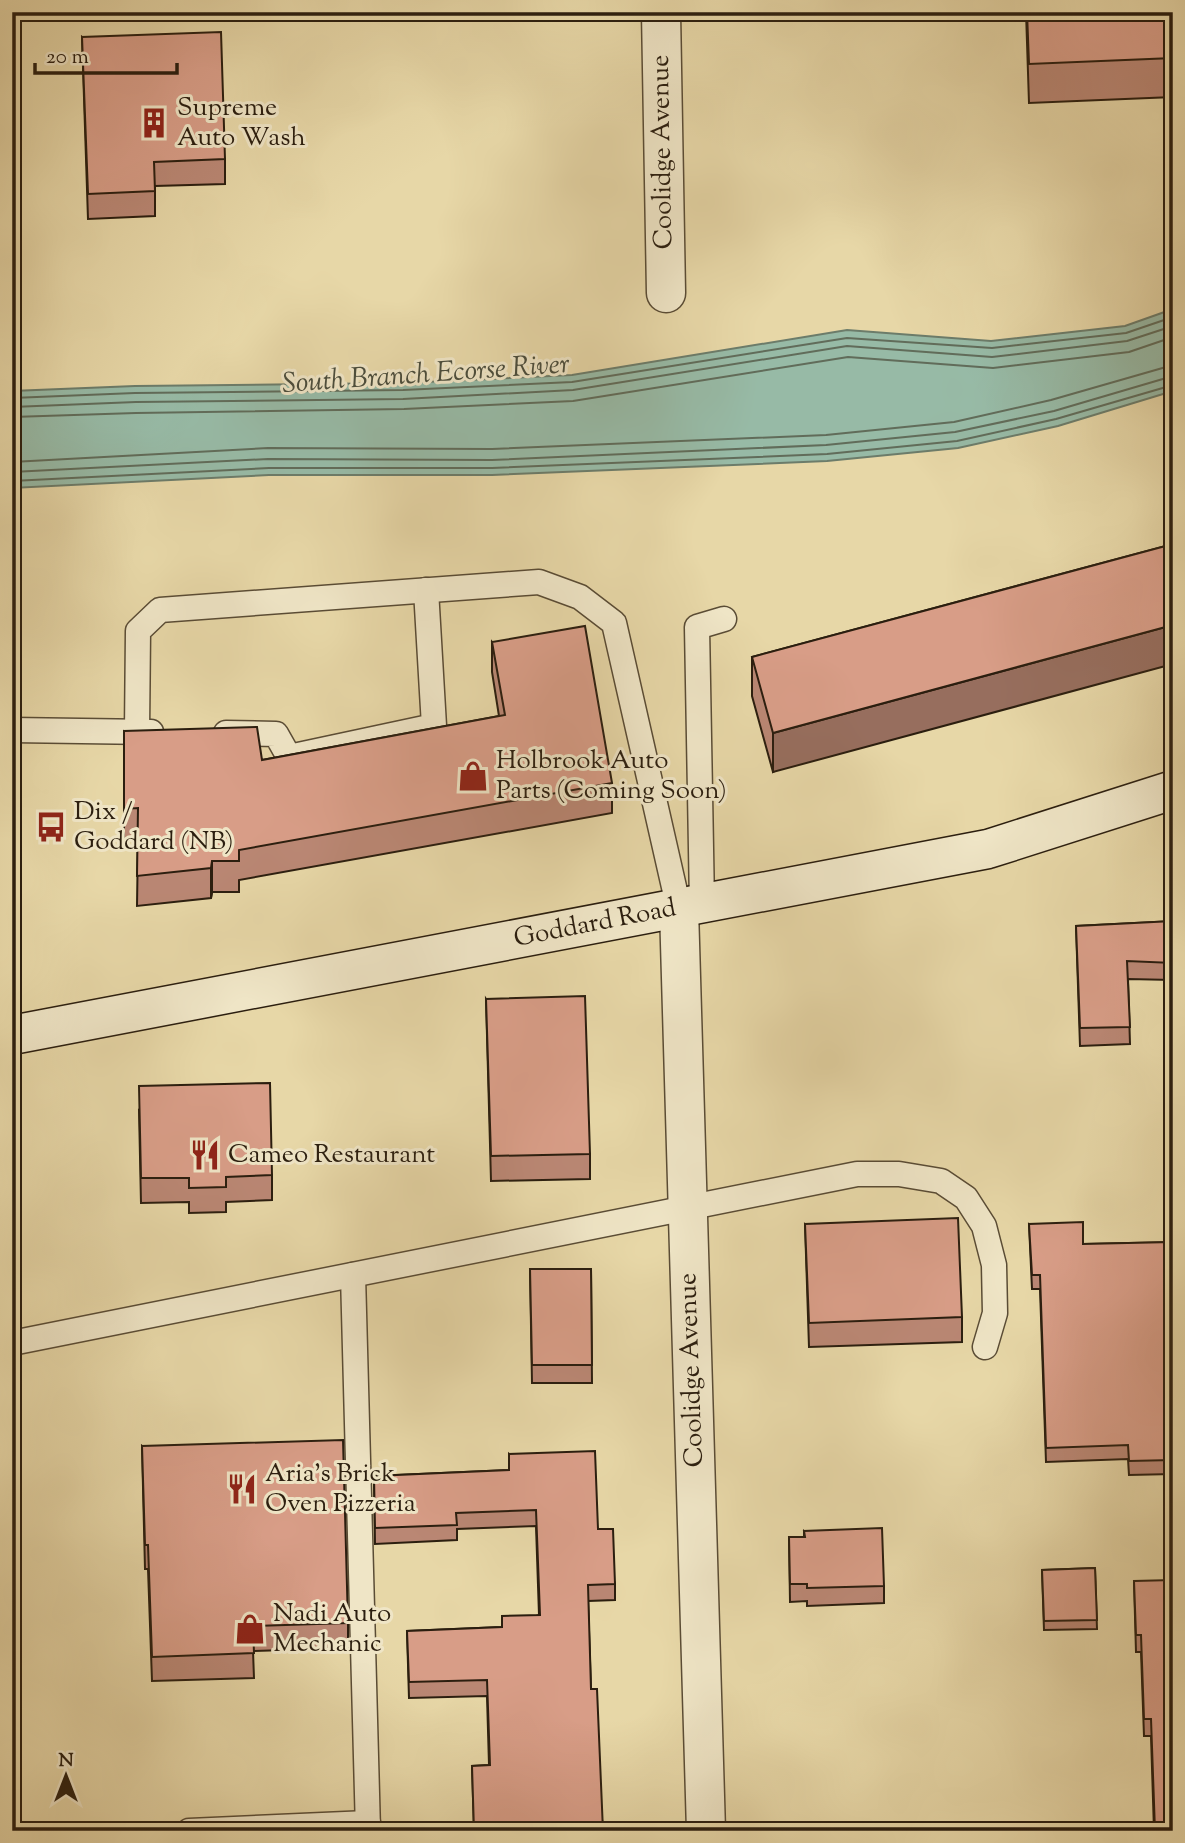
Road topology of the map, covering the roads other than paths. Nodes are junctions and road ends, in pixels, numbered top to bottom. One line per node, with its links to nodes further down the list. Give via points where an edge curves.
1 (661, 12): 2 (street, Coolidge Avenue)
2 (666, 293)
3 (426, 590): 6 (lane, via 160,610 138,631); 8 (lane, via 434,726 289,757 276,734); 10 (lane, via 539,582 580,597 614,623)
4 (724, 619): 10 (lane, via 697,627)
5 (12, 730): 6 (lane)
6 (137, 731): 7 (lane)
7 (179, 732)
8 (207, 733)
9 (1173, 790): 10 (street, Goddard Road, via 988,849)
10 (691, 906): 11 (street, Goddard Road); 12 (street, Coolidge Avenue)
11 (12, 1035)
12 (687, 1208): 13 (lane); 15 (lane, via 857,1174 941,1181 966,1198 984,1226 993,1265 995,1314); 18 (street, Coolidge Avenue)
13 (353, 1275): 14 (lane); 16 (lane)
14 (12, 1343)
15 (985, 1347)
16 (368, 1827): 17 (lane)
17 (189, 1831)
18 (706, 1831)

